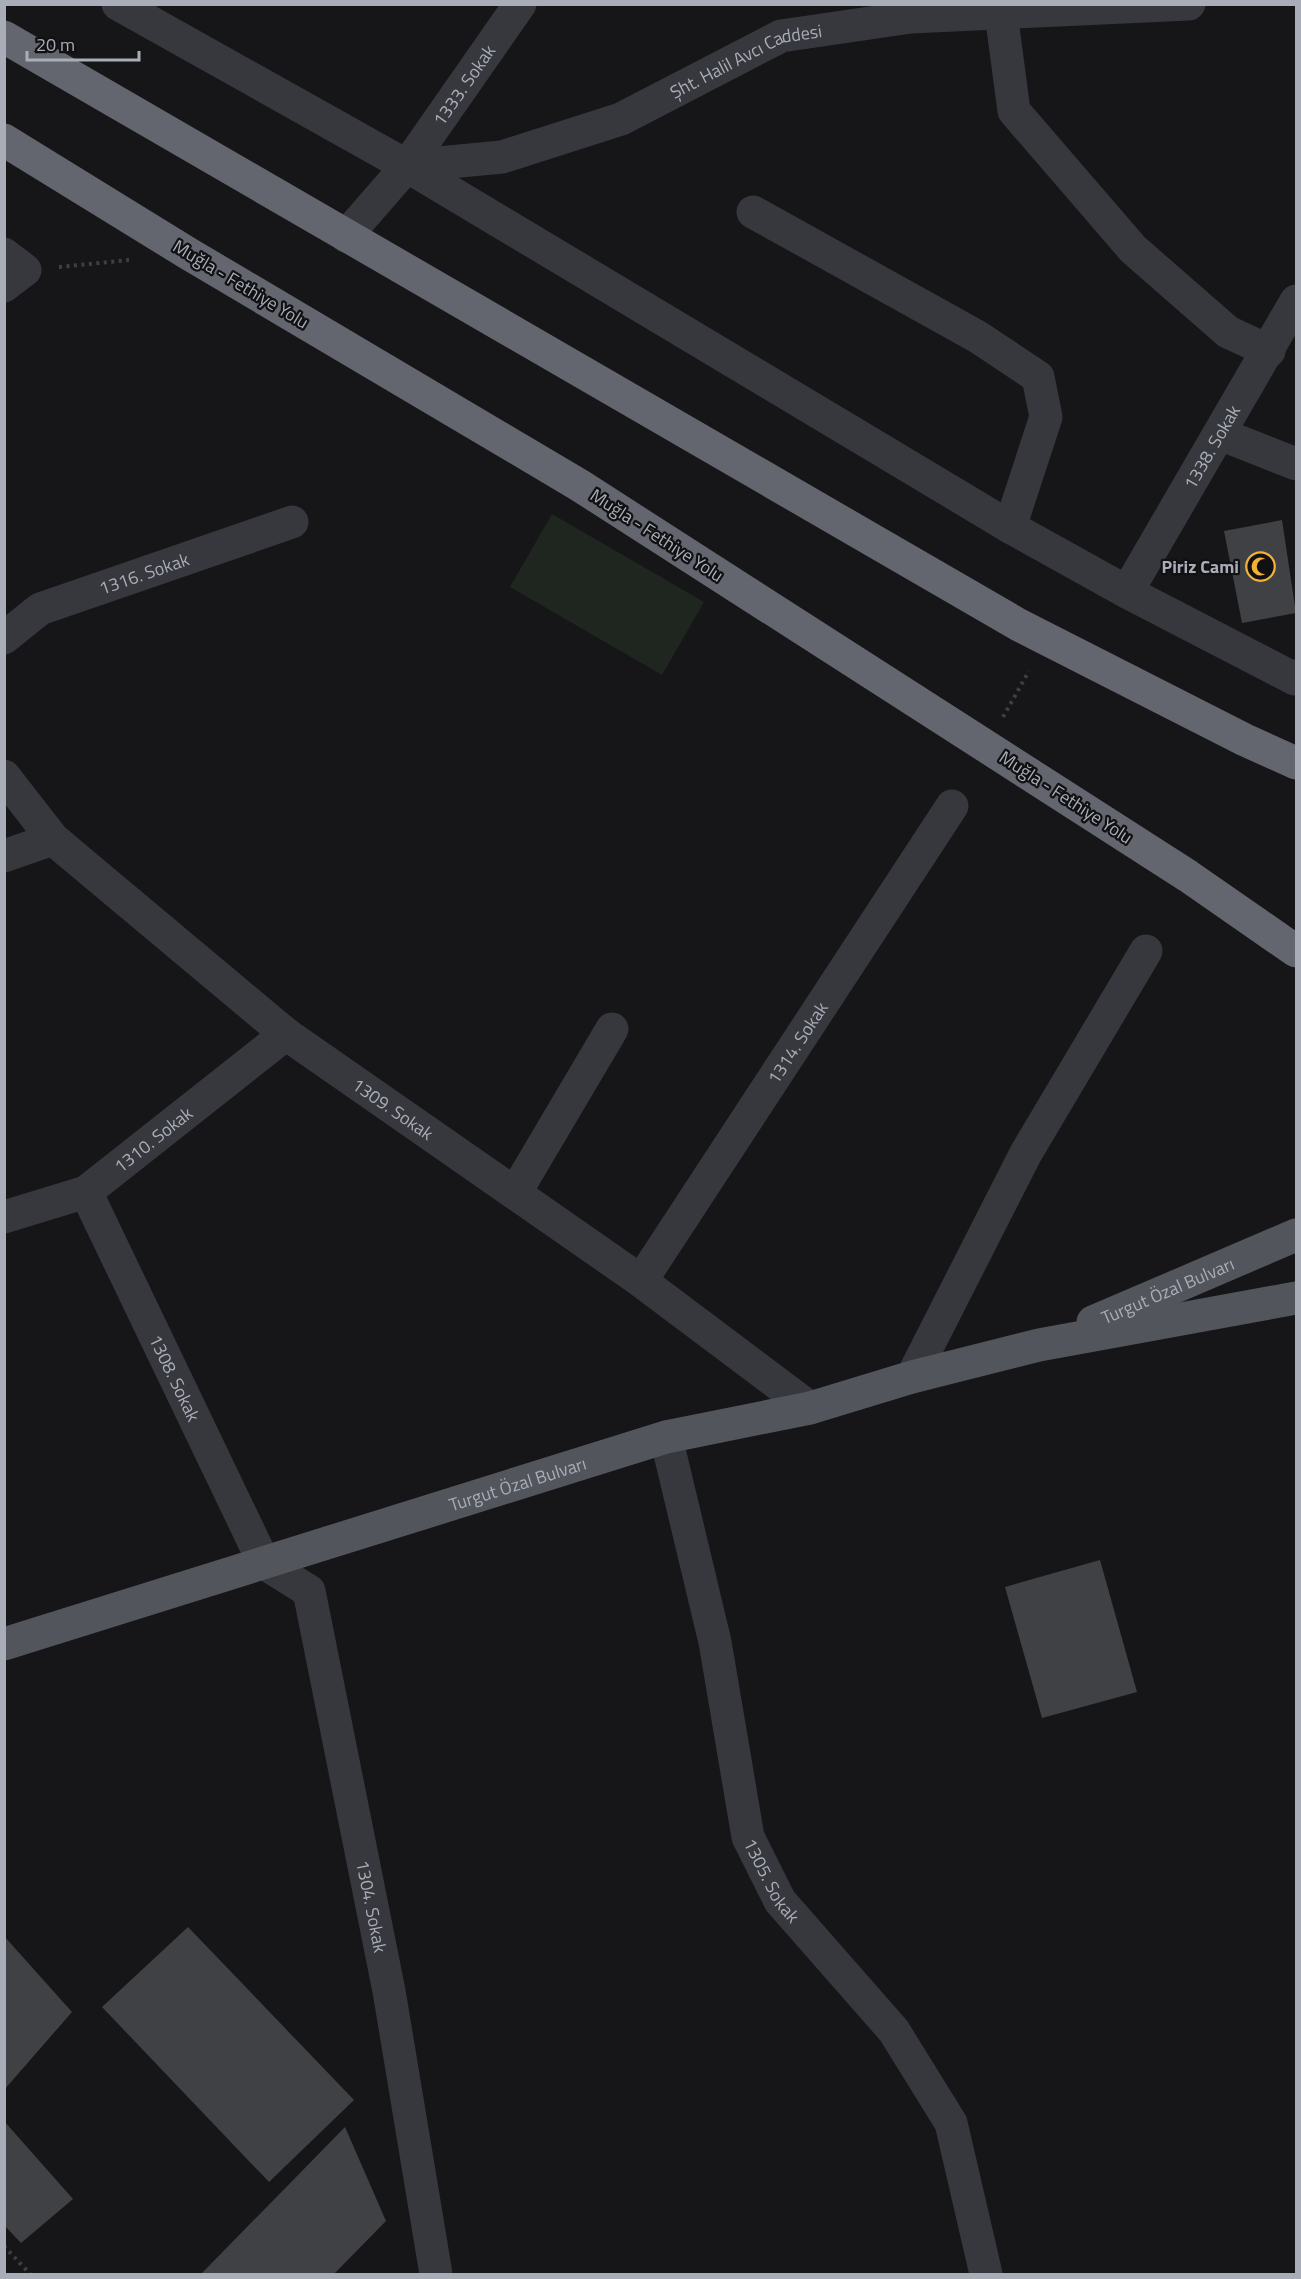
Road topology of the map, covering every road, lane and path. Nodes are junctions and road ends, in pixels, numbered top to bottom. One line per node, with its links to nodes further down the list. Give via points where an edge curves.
1 (118, 4): 7 (street)
2 (520, 4): 7 (street, 1333. Sokak)
3 (1190, 4): 4 (street, Şht. Halil Avcı Caddesi)
4 (1001, 13): 7 (street, Şht. Halil Avcı Caddesi, via 911,17 781,36 621,119 502,158); 13 (street, via 1014,111 1133,249 1228,332)
5 (4, 37): 9 (highway)
6 (4, 140): 22 (highway, Muğla - Fethiye Yolu, via 579,485)
7 (407, 166): 9 (street); 17 (street)
8 (753, 212): 17 (street, via 978,338 1038,377 1046,417)
9 (346, 237): 20 (highway)
10 (130, 260): 11 (path)
11 (11, 270)
12 (1296, 301): 13 (street, 1338. Sokak)
13 (1269, 351): 14 (street, 1338. Sokak)
14 (1220, 434): 15 (street); 18 (street, 1338. Sokak)
15 (1296, 464)
16 (292, 522): 19 (street, 1316. Sokak, via 40,609)
17 (1010, 527): 18 (street)
18 (1127, 592): 21 (street, via 1295,679)
19 (4, 638)
20 (1047, 639): 22 (path); 23 (highway)
21 (1296, 676)
22 (987, 746): 28 (highway, Muğla - Fethiye Yolu, via 1188,876)
23 (1296, 763)
24 (4, 776): 26 (street, 1309. Sokak)
25 (952, 806): 36 (street, 1314. Sokak)
26 (53, 838): 27 (street); 31 (street, 1309. Sokak)
27 (4, 856)
28 (1292, 950)
29 (1146, 951): 39 (street, via 1026,1153)
30 (612, 1029): 33 (street)
31 (286, 1034): 32 (street, 1310. Sokak); 33 (street, 1309. Sokak)
32 (86, 1192): 34 (street, 1310. Sokak); 42 (street, 1308. Sokak)
33 (515, 1193): 36 (street, 1309. Sokak)
34 (4, 1217)
35 (1296, 1235): 38 (main road, Turgut Özal Bulvarı)
36 (641, 1281): 40 (street, 1309. Sokak)
37 (1296, 1298): 38 (main road, Turgut Özal Bulvarı)
38 (1039, 1345): 39 (main road, Turgut Özal Bulvarı)
39 (912, 1377): 40 (main road, Turgut Özal Bulvarı)
40 (810, 1408): 41 (main road, Turgut Özal Bulvarı)
41 (666, 1437): 42 (main road, Turgut Özal Bulvarı); 47 (street, 1305. Sokak, via 715,1642 748,1837 780,1901 894,2031 951,2123)
42 (264, 1563): 43 (main road, Turgut Özal Bulvarı); 46 (street, 1304. Sokak, via 309,1591 389,1990)
43 (4, 1644)
44 (4, 2246): 45 (path)
45 (30, 2274)
46 (436, 2274)
47 (986, 2274)

